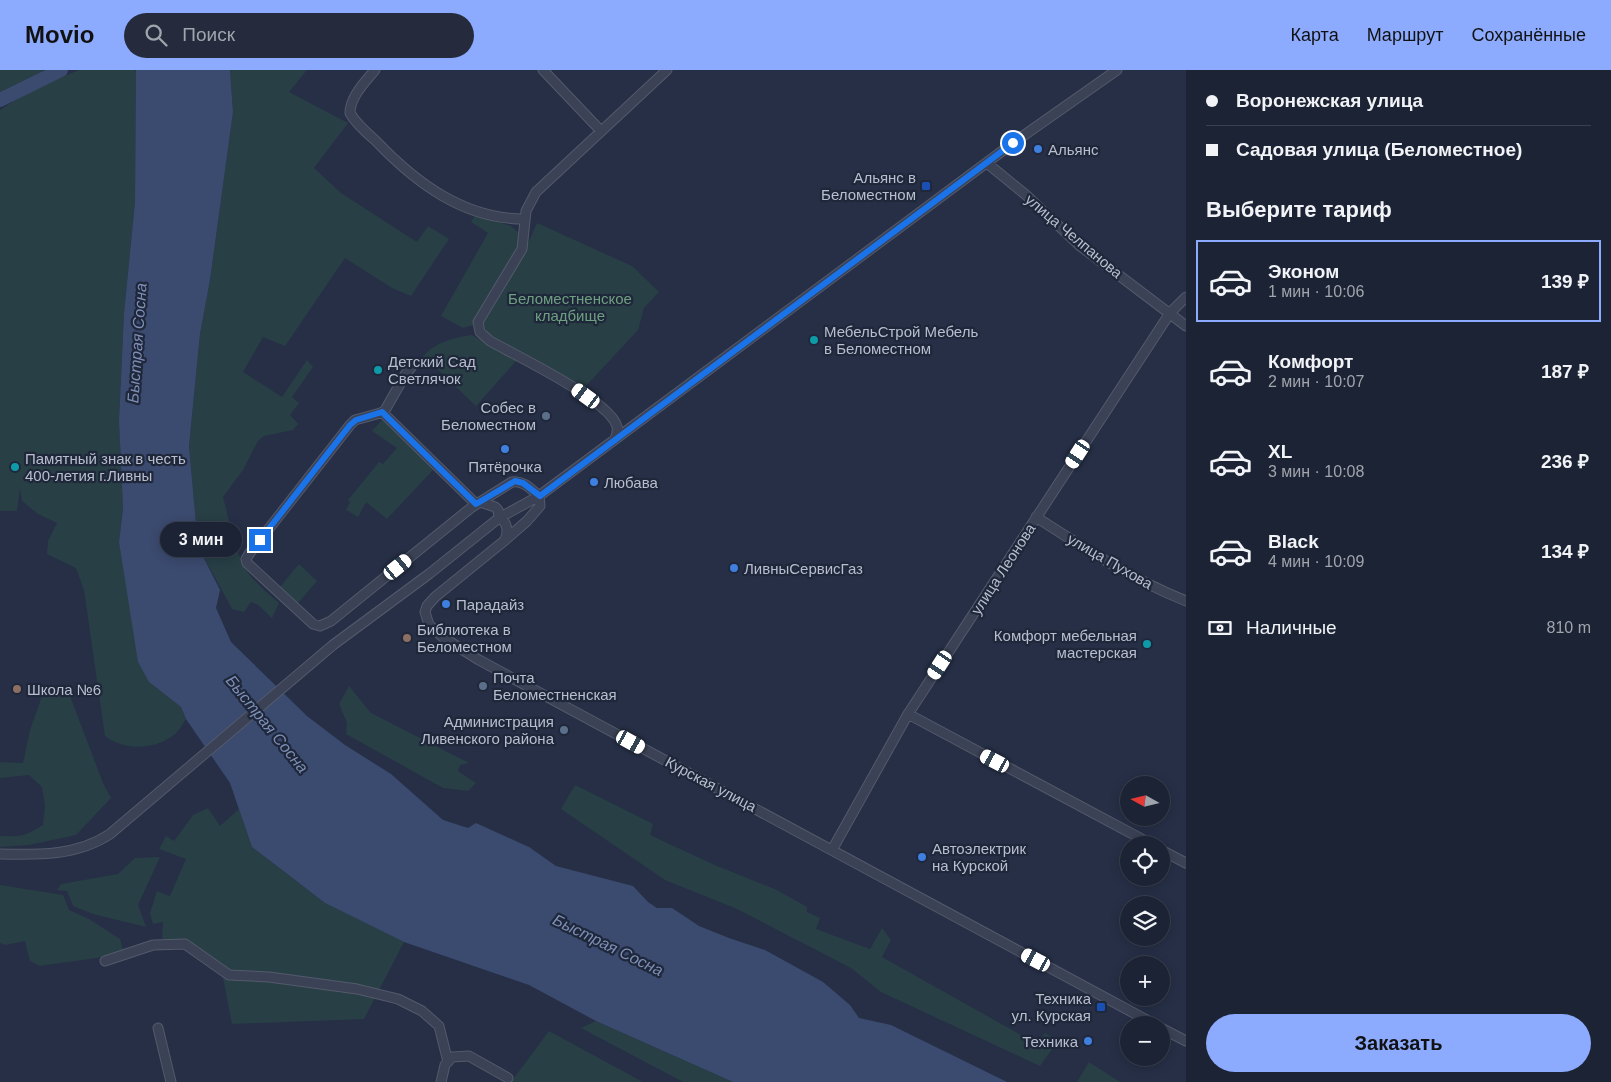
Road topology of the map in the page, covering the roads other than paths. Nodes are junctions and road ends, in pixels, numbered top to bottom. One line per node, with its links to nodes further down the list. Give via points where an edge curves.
1 (375, 70): 7 (street, via 357,94 350,113 396,163 417,180 464,207 500,217)
2 (543, 70): 5 (street)
3 (667, 70): 5 (street)
4 (1117, 70): 6 (street)
5 (602, 131): 7 (street, via 536,192)
6 (988, 164): 9 (street, улица Челпанова, via 1080,245); 13 (street)
7 (524, 219): 13 (street, via 522,249 479,319 480,332 600,406 616,422 618,431)
8 (1186, 297): 9 (street, улица Леонова)
9 (1170, 313): 10 (street, улица Челпанова); 17 (street, улица Леонова)
10 (1186, 326)
11 (413, 366): 12 (street)
12 (382, 412): 15 (street); 15 (street, via 350,425 249,554 247,564 313,624 320,626 331,621)
13 (615, 439): 14 (street)
14 (540, 496): 15 (street, via 515,481); 16 (street); 18 (street, Курская улица, via 541,504 537,511)
15 (478, 503): 16 (street, via 496,508)
16 (499, 518): 18 (street, via 506,526); 23 (street, via 333,644 103,838 82,848 50,853)
17 (1036, 518): 19 (street, улица Пухова, via 1159,590); 20 (street, улица Леонова)
18 (504, 541): 22 (street, Курская улица, via 427,606 426,618 431,628 479,660)
19 (1186, 601)
20 (908, 714): 21 (street); 22 (street, улица Леонова)
21 (1135, 836)
22 (832, 850): 27 (street, Курская улица)
23 (0, 854)
24 (1170, 855): 25 (street)
25 (1186, 863)
26 (105, 961): 31 (street, via 153,944 185,944 230,975 337,986 398,999 422,1011 439,1026)
27 (1139, 1016)
28 (158, 1028): 33 (street)
29 (1170, 1033): 30 (street)
30 (1186, 1041)
31 (448, 1062): 32 (street, via 452,1057 469,1056); 34 (street)
32 (508, 1078)
33 (172, 1082)
34 (441, 1082)

